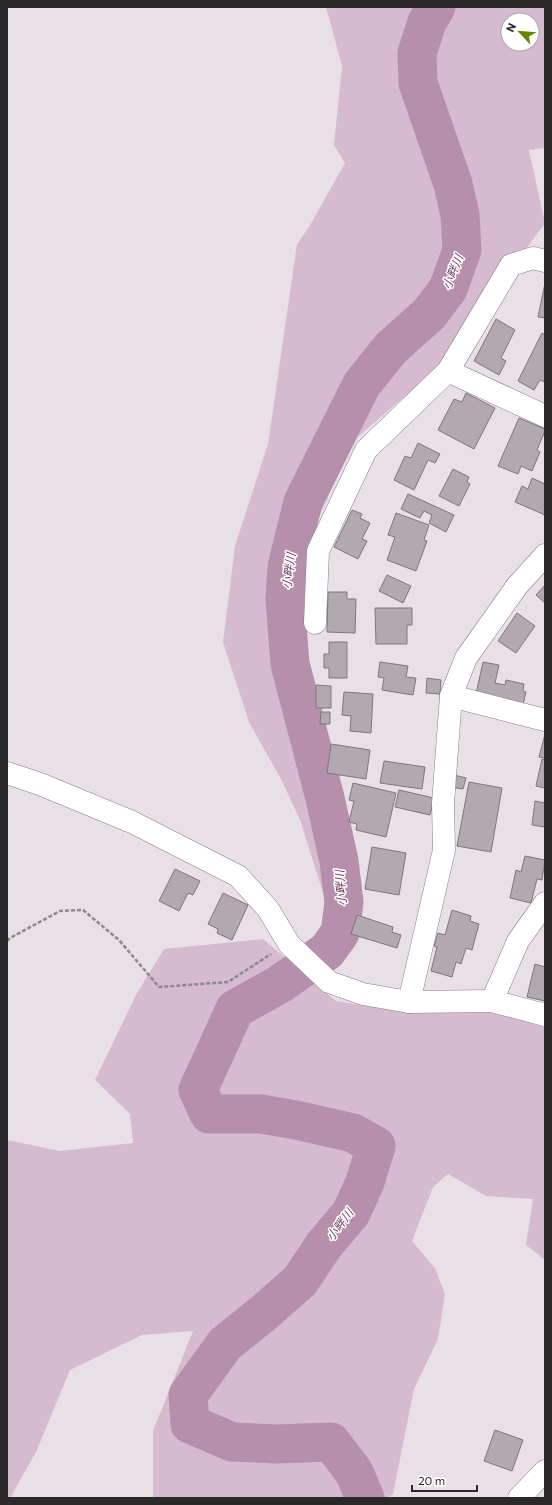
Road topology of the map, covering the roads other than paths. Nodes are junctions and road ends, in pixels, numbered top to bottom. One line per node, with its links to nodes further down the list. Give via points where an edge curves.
1 (545, 261): 2 (street, via 533,258 511,265)
2 (448, 371): 3 (street); 5 (street, via 366,450 318,550)
3 (545, 416)
4 (545, 555): 6 (street, via 517,586 466,658)
5 (315, 623)
6 (451, 696): 7 (street); 11 (street, via 443,802 444,850)
7 (545, 720)
8 (7, 773): 11 (street, via 132,822 238,876 268,909 289,944 327,980 362,994)
9 (545, 903): 10 (street, via 518,942)
10 (492, 1001): 11 (street); 12 (street)
11 (409, 1002)
12 (545, 1015)
13 (545, 1471): 14 (street)
14 (519, 1498)

